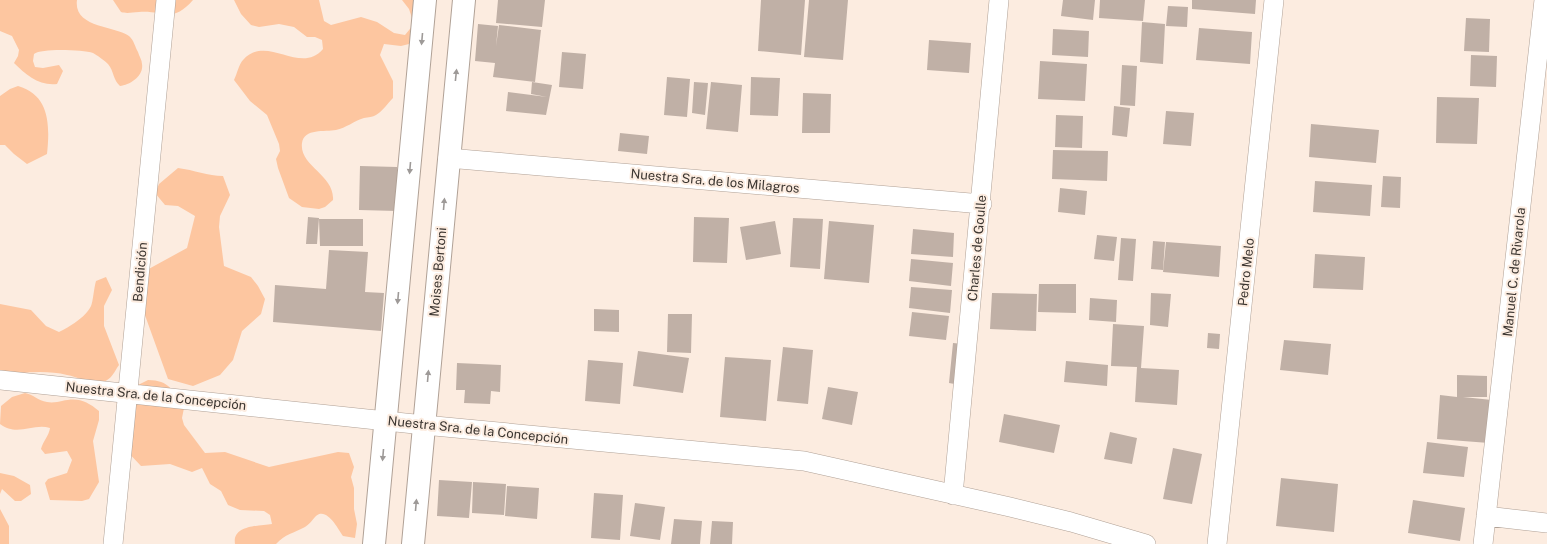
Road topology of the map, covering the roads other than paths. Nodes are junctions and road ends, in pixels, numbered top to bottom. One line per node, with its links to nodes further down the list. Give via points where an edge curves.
1 (166, 0): 10 (street, Bendición)
2 (426, 0): 11 (street, one-way to 11)
3 (464, 0): 7 (street, Moises Bertoni, one-way to 3)
4 (999, 0): 8 (street, Charles de Goulle)
5 (1274, 0): 20 (street, Pedro Melo)
6 (1544, 0): 14 (street, Manuel C. de Rivarola)
7 (448, 158): 8 (street, Nuestra Sra. de los Milagros); 12 (street, Moises Bertoni, one-way to 7)
8 (982, 204): 13 (street, Charles de Goulle)
9 (0, 380): 10 (street, Nuestra Sra. de la Concepción)
10 (129, 393): 11 (street, Nuestra Sra. de la Concepción); 16 (street, Bendición)
11 (386, 421): 12 (street, Nuestra Sra. de la Concepción); 17 (street, one-way to 17)
12 (424, 425): 13 (street, Nuestra Sra. de la Concepción, via 804,461); 18 (street, Moises Bertoni, one-way to 12)
13 (953, 495): 19 (street, Nuestra Sra. de la Concepción, via 1071,522)
14 (1486, 516): 15 (street); 21 (street, Manuel C. de Rivarola)
15 (1547, 523)
16 (113, 544)
17 (374, 544)
18 (413, 544)
19 (1146, 544)
20 (1217, 544)
21 (1483, 544)

